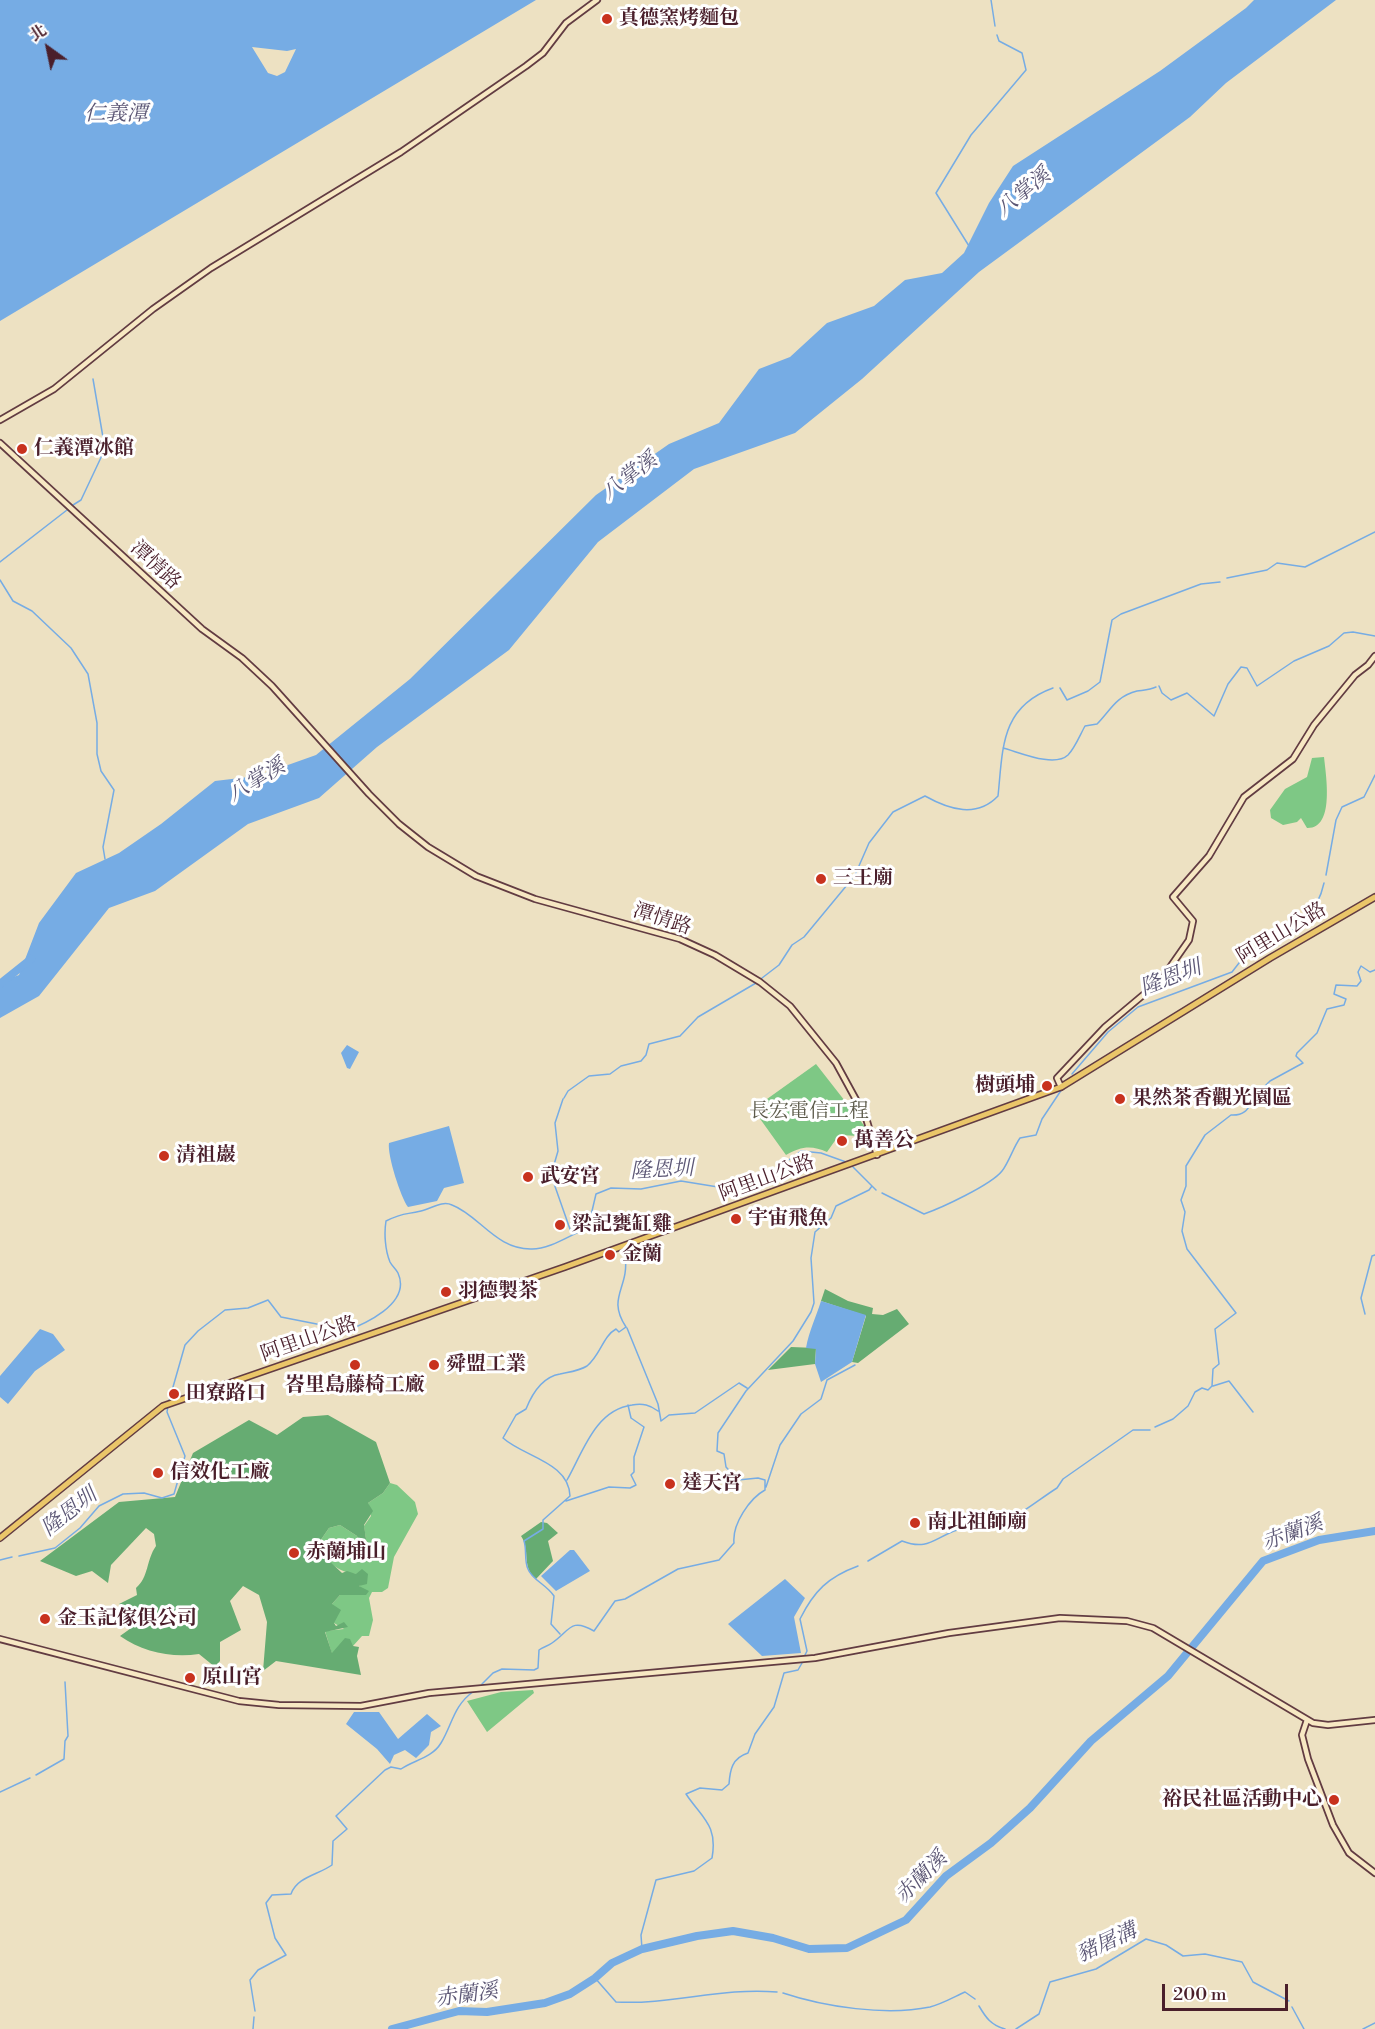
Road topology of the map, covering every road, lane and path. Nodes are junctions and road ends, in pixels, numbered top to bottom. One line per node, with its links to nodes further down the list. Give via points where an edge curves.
1 (597, 0): 2 (street, via 566,23 543,53 526,66 401,152 211,268 54,389)
2 (0, 420)
3 (0, 443): 7 (street, 潭情路, via 202,629 264,679 369,794 414,835 476,876 535,899 680,939 760,982 790,1006 836,1063 857,1098)
4 (1375, 656): 6 (street, via 1352,679 1288,765 1243,800 1202,864 1173,897 1193,921 1187,943 1158,984 1105,1027 1057,1078)
5 (1375, 897): 6 (main road, 阿里山公路)
6 (1060, 1087): 7 (main road, 阿里山公路)
7 (877, 1155): 8 (main road, 阿里山公路, via 163,1406)
8 (0, 1538)
9 (0, 1639): 10 (street, via 255,1704 362,1706 429,1693 815,1658 1047,1618 1127,1621 1161,1632)
10 (1306, 1720): 11 (street, via 1328,1725); 12 (street, via 1302,1735 1308,1759 1333,1825 1349,1853)
11 (1375, 1720)
12 (1375, 1873)

